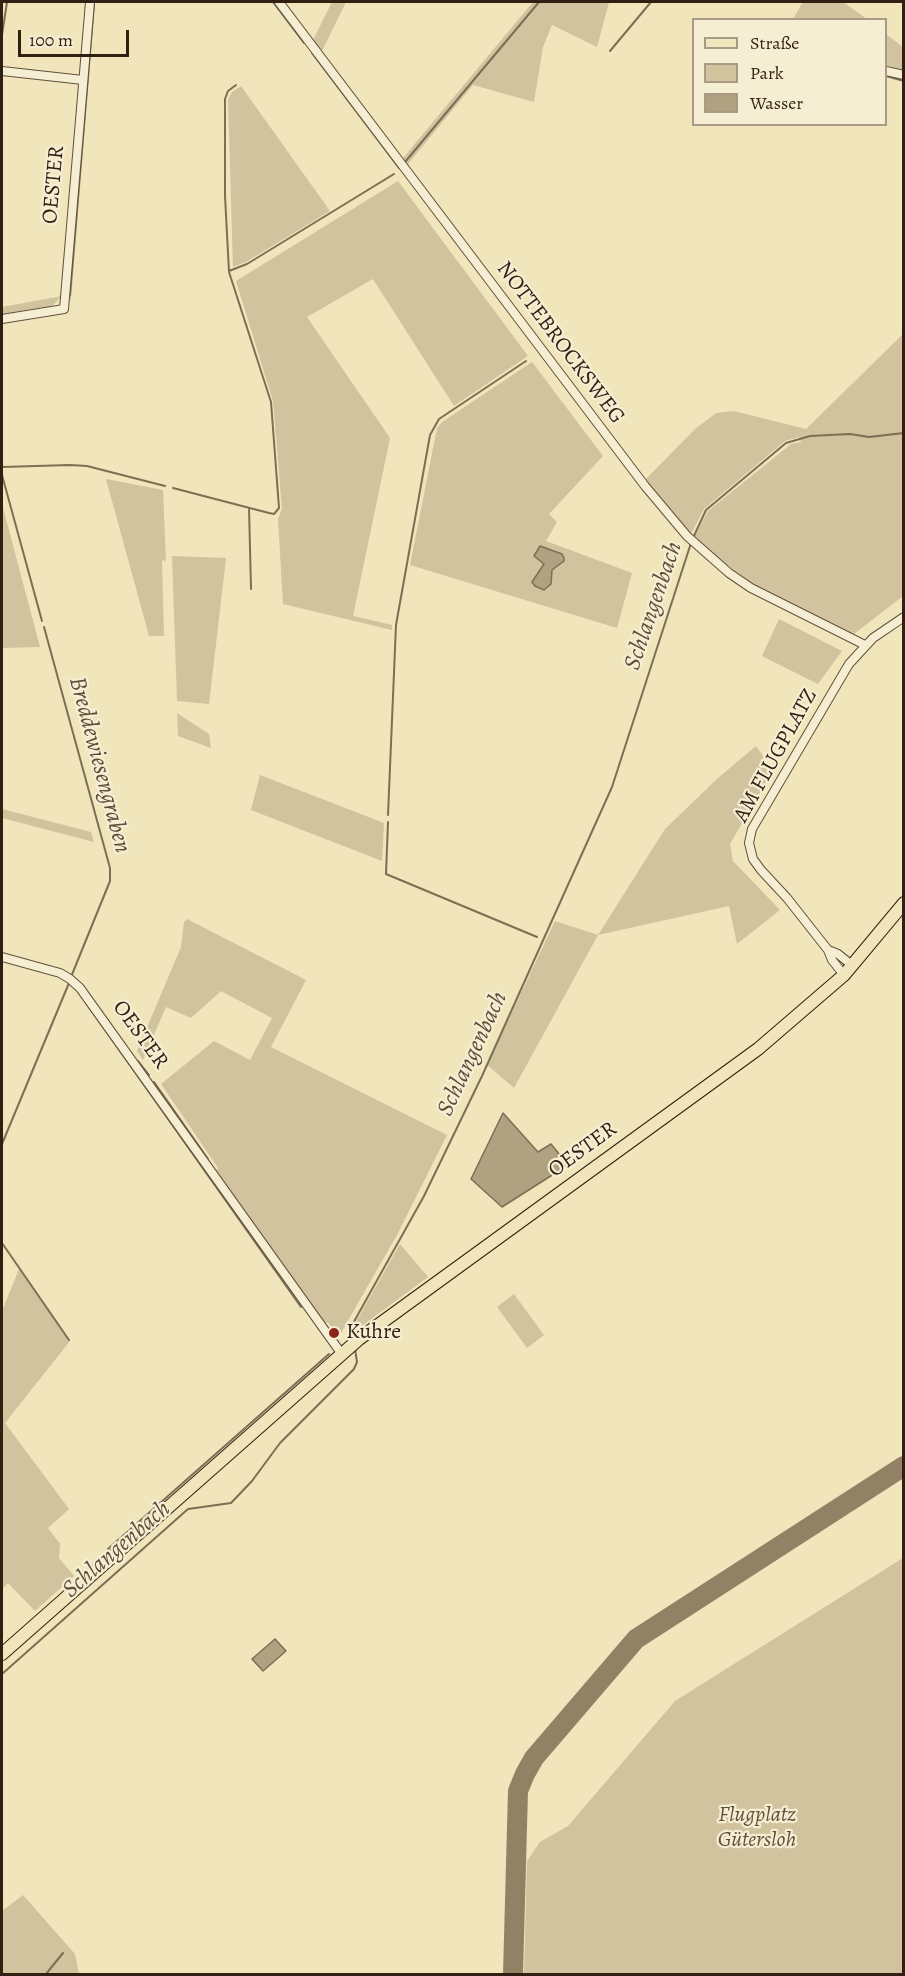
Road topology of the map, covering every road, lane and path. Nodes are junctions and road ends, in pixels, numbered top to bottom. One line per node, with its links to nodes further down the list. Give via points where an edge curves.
1 (90, 2): 6 (street, OESTER)
2 (279, 2): 9 (street, NOTTEBROCKSWEG, via 645,486 687,536 751,588)
3 (2, 71): 6 (street)
4 (887, 71): 5 (street)
5 (903, 75)
6 (83, 80): 7 (street, OESTER, via 64,309)
7 (2, 319)
8 (903, 617): 9 (street, AM FLUGPLATZ)
9 (865, 645): 12 (street, AM FLUGPLATZ, via 843,674 752,829 749,843 761,870)
10 (903, 903): 12 (main road, OESTER)
11 (2, 957): 13 (street, OESTER, via 60,973 80,988)
12 (849, 970): 13 (main road, OESTER, via 758,1049)
13 (350, 1347): 14 (main road, OESTER)
14 (2, 1654)

